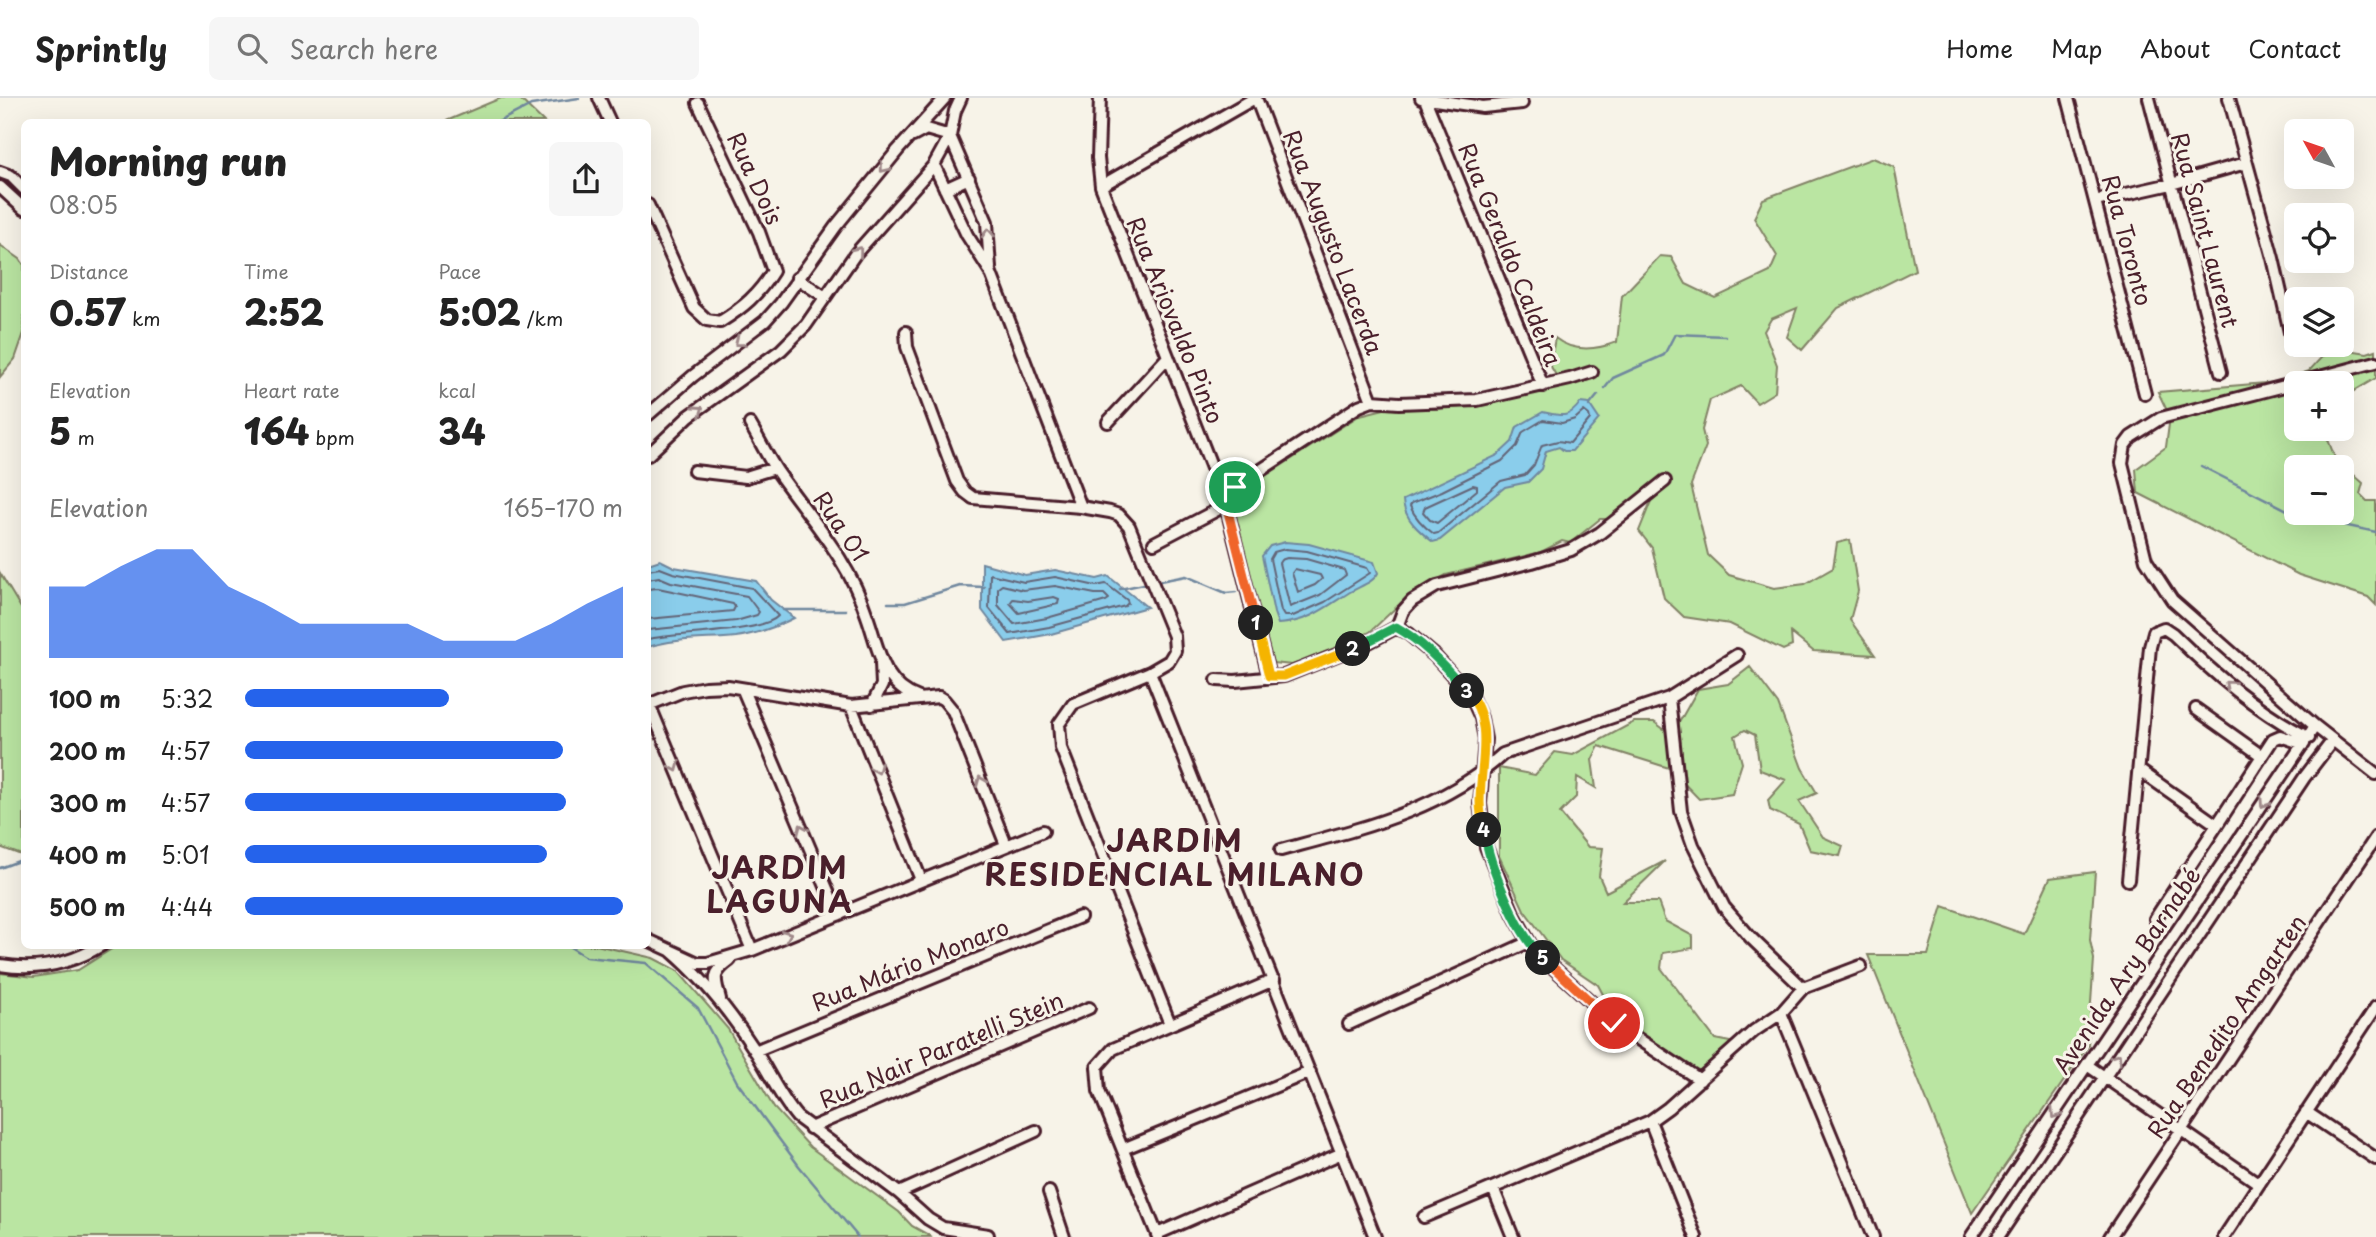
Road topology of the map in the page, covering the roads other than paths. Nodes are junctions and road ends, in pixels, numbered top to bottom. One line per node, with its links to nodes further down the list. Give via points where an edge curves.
1 (599, 98): 12 (street)
2 (945, 98): 14 (street)
3 (961, 98): 13 (street)
4 (1100, 98): 21 (street, Rua Ariovaldo Pinto)
5 (1256, 98): 21 (street); 40 (street, Rua Augusto Lacerda)
6 (2068, 98): 24 (street, Rua Toronto)
7 (2148, 98): 19 (street, Rua Saint Laurent)
8 (2229, 98): 15 (street)
9 (1423, 99): 11 (street, via 1483,107); 37 (street, Rua Geraldo Caldeira)
10 (698, 103): 26 (street, Rua Dois, via 773,271 761,291 740,310 720,323 707,320 694,307)
11 (1522, 103)
12 (609, 119)
13 (950, 136): 14 (street, via 926,130); 16 (street); 18 (street)
14 (909, 137): 28 (street, one-way to 28)
15 (2246, 163): 19 (street); 30 (street)
16 (934, 165): 23 (street); 29 (street, one-way to 16, via 856,253)
17 (0, 172): 20 (street)
18 (970, 178): 23 (street); 27 (street, one-way to 18, via 987,222)
19 (2171, 184): 24 (street); 36 (street, Rua Saint Laurent)
20 (21, 186)
21 (1101, 186): 32 (street, Rua Ariovaldo Pinto)
22 (0, 187): 25 (street)
23 (945, 189): 27 (street)
24 (2095, 201): 39 (street, Rua Toronto)
25 (21, 206)
26 (651, 212)
27 (990, 271): 49 (street)
28 (797, 278): 29 (street); 41 (street, one-way to 41, via 765,321)
29 (825, 297): 44 (street, one-way to 29, via 689,416 781,351)
30 (2284, 306)
31 (906, 332): 49 (street, via 907,347 965,492 973,498)
32 (1167, 358): 42 (street); 48 (street, Rua Ariovaldo Pinto)
33 (2376, 362): 34 (street)
34 (2342, 371)
35 (1592, 372): 37 (street)
36 (2221, 372)
37 (1543, 386): 40 (street, via 1477,400)
38 (2284, 386): 65 (street, via 2161,418 2131,437 2122,463 2146,560 2162,588)
39 (2145, 394)
40 (1372, 401): 48 (street, via 1235,487)
41 (651, 413)
42 (1108, 422)
43 (750, 424): 45 (street, Rua 01)
44 (651, 452)
45 (775, 468): 46 (street, via 746,477); 53 (street, Rua 01, via 842,558 867,613)
46 (694, 471)
47 (1665, 481): 51 (street, via 1571,550 1437,586 1412,601)
48 (1225, 500): 50 (street, via 1217,510); 55 (street, Rua Ariovaldo Pinto)
49 (1081, 507): 54 (street, via 1119,515 1129,526 1175,643 1174,657)
50 (1154, 543)
51 (1396, 627): 55 (street, via 1329,659 1284,676); 71 (street, via 1434,655 1471,696 1485,739)
52 (1737, 655): 58 (street)
53 (881, 660): 59 (street, Rua 01, via 899,688); 61 (street, Rua 01, via 882,685)
54 (1150, 672): 92 (street); 98 (street, via 1073,704 1059,724 1061,748)
55 (1269, 676): 56 (street)
56 (1217, 680)
57 (743, 690): 60 (street, via 705,687); 62 (street); 81 (street, one-way to 57)
58 (1669, 698): 71 (street, via 1503,754); 93 (street, via 1681,811 1693,845 1724,907)
59 (922, 699): 61 (street); 77 (street, one-way to 59, via 953,711 944,700)
60 (651, 704)
61 (872, 705): 62 (street)
62 (851, 706): 79 (street, one-way to 79)
63 (2196, 709): 68 (street)
64 (651, 712): 88 (street, one-way to 88)
65 (2315, 726): 66 (street); 67 (street, Avenida Ary Barnabé)
66 (2333, 740): 72 (street); 73 (street, Avenida Ary Barnabé)
67 (2306, 741): 68 (street, via 2280,736); 69 (street, Avenida Ary Barnabé); 70 (street, one-way to 70, via 2237,692 2164,628 2154,632 2150,647)
68 (2262, 756): 74 (street)
69 (2287, 770): 73 (street); 101 (street, Avenida Ary Barnabé, one-way to 101)
70 (2139, 771): 74 (street); 80 (street)
71 (1482, 773): 78 (street, via 1412,811); 85 (street, via 1480,804 1486,847)
72 (2376, 774)
73 (2304, 778): 103 (street, Avenida Ary Barnabé, one-way to 73)
74 (2217, 825): 83 (street)
75 (1043, 831): 77 (street)
76 (2376, 837): 109 (street, Rua Benedito Amgarten)
77 (1006, 845): 79 (street)
78 (1281, 850)
79 (922, 880): 81 (street)
80 (2128, 880)
81 (838, 915): 88 (street, one-way to 81)
82 (1080, 917): 100 (street, Rua Mário Monaro)
83 (2155, 919)
84 (651, 941): 87 (street)
85 (1529, 942): 99 (street); 104 (street, via 1614,1023)
86 (96, 949): 90 (street, via 50,966)
87 (670, 950): 89 (street, via 698,963); 94 (street)
88 (752, 950): 89 (street)
89 (736, 956): 94 (street, via 715,974)
90 (0, 965)
91 (1861, 966): 93 (street)
92 (1274, 979): 98 (street); 102 (street)
93 (1803, 988): 97 (street)
94 (722, 1003): 100 (street)
95 (2376, 1007): 105 (street)
96 (1089, 1008): 107 (street, Rua Nair Paratelli Stein)
97 (1781, 1013): 104 (street); 124 (street)
98 (1170, 1024): 110 (street, via 1112,1049 1097,1067 1099,1091)
99 (1349, 1024)
100 (755, 1051): 107 (street, via 785,1103)
101 (2087, 1065): 103 (street); 125 (street, Avenida Ary Barnabé, one-way to 125)
102 (1310, 1072): 110 (street); 111 (street)
103 (2104, 1077): 109 (street); 126 (street, Avenida Ary Barnabé)
104 (1700, 1080): 106 (street)
105 (2306, 1112): 112 (street); 113 (street)
106 (1650, 1121): 114 (street); 123 (street)
107 (810, 1128): 116 (street)
108 (1036, 1131): 116 (street)
109 (2182, 1131): 113 (street); 127 (street, Rua Benedito Amgarten)
110 (1123, 1149): 119 (street)
111 (1342, 1153): 119 (street); 121 (street)
112 (2376, 1159)
113 (2258, 1184): 128 (street)
114 (1493, 1188): 117 (street); 122 (street)
115 (1049, 1192): 120 (street)
116 (899, 1193): 118 (street, via 943,1228)
117 (1424, 1217)
118 (988, 1236)
119 (1158, 1236)
120 (1064, 1237)
121 (1375, 1237)
122 (1513, 1237)
123 (1696, 1237)
124 (1873, 1237)
125 (1971, 1237)
126 (1998, 1237)
127 (2110, 1237)
128 (2224, 1237)

